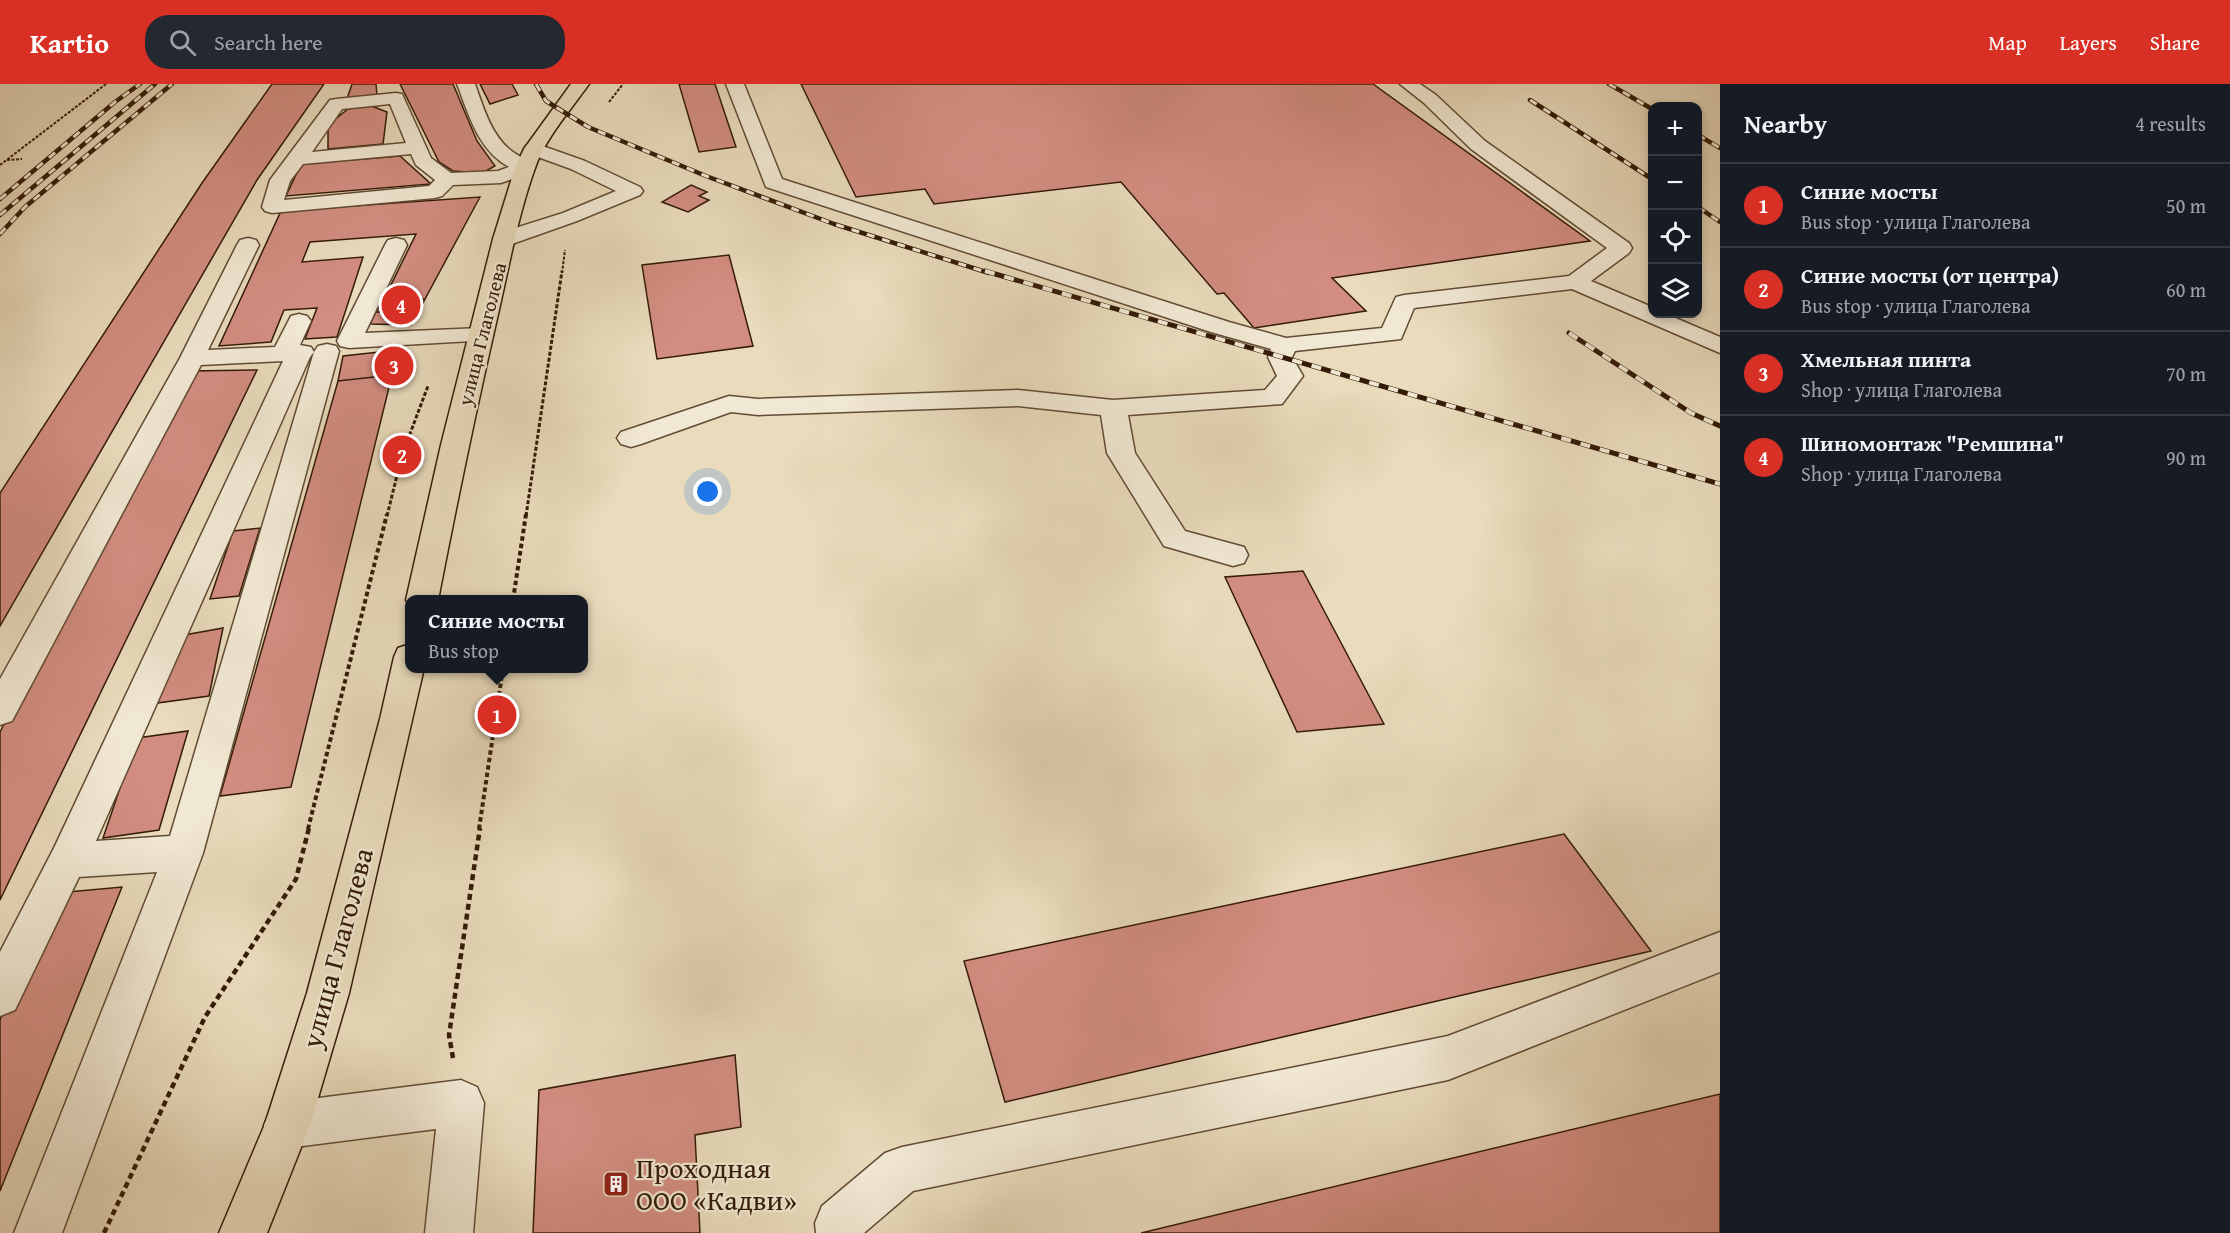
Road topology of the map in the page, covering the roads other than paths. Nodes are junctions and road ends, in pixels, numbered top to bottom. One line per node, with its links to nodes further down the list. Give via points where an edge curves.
1 (348, 84): 7 (lane)
2 (466, 84): 10 (lane, via 491,145 510,161)
3 (580, 84): 10 (main road, улица Глаголева)
4 (735, 84): 18 (lane, via 773,183)
5 (1409, 84): 15 (lane, via 1478,145 1621,249)
6 (392, 91): 7 (lane); 8 (lane)
7 (336, 104): 9 (lane)
8 (418, 148): 9 (lane); 11 (lane, via 423,160)
9 (297, 159): 11 (lane, via 280,180 272,207 435,192)
10 (529, 159): 11 (lane, via 501,177); 12 (main road, улица Глаголева); 12 (lane, via 578,165 633,190)
11 (447, 179)
12 (504, 239): 16 (main road, улица Глаголева)
13 (248, 245): 20 (lane)
14 (396, 245): 17 (lane)
15 (1575, 282): 18 (lane, via 1404,302 1392,334); 19 (lane)
16 (482, 334): 17 (lane); 24 (main road, улица Глаголева)
17 (312, 344): 20 (lane); 27 (lane); 28 (lane)
18 (1286, 345): 21 (lane, via 1280,357 1290,376 1273,398)
19 (1720, 346)
20 (192, 358): 26 (lane)
21 (1113, 408): 22 (lane, via 1018,398 758,407 729,404); 23 (lane, via 1121,453 1175,539)
22 (631, 438)
23 (1233, 555)
24 (423, 595)
25 (407, 673): 31 (main road, улица Глаголева, via 328,993)
26 (0, 711)
27 (184, 853): 28 (lane); 32 (lane)
28 (68, 860): 30 (lane)
29 (1720, 952): 35 (lane, via 1448,1058 902,1170 839,1223)
30 (0, 995)
31 (287, 1125): 33 (main road, улица Глаголева); 34 (lane, via 461,1103)
32 (38, 1233)
33 (243, 1233)
34 (448, 1233)
35 (840, 1233)

